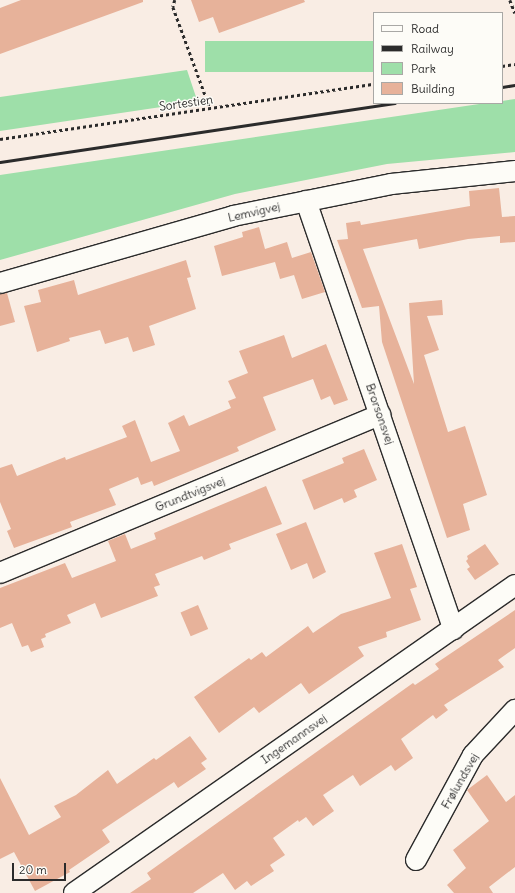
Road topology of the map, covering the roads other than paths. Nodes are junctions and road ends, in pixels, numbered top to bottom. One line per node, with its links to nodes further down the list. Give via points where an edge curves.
1 (515, 171): 2 (street, Lemvigvej, via 392,184)
2 (306, 201): 3 (street, Lemvigvej, via 233,216); 4 (street, Brorsonsvej)
3 (0, 283)
4 (380, 415): 5 (street, Grundtvigsvej); 7 (street, Brorsonsvej)
5 (0, 573)
6 (515, 585): 7 (street, Ingemannsvej)
7 (453, 629): 10 (street, Ingemannsvej)
8 (515, 710): 9 (street, Frølundsvej, via 473,755)
9 (416, 860)
10 (74, 893)

